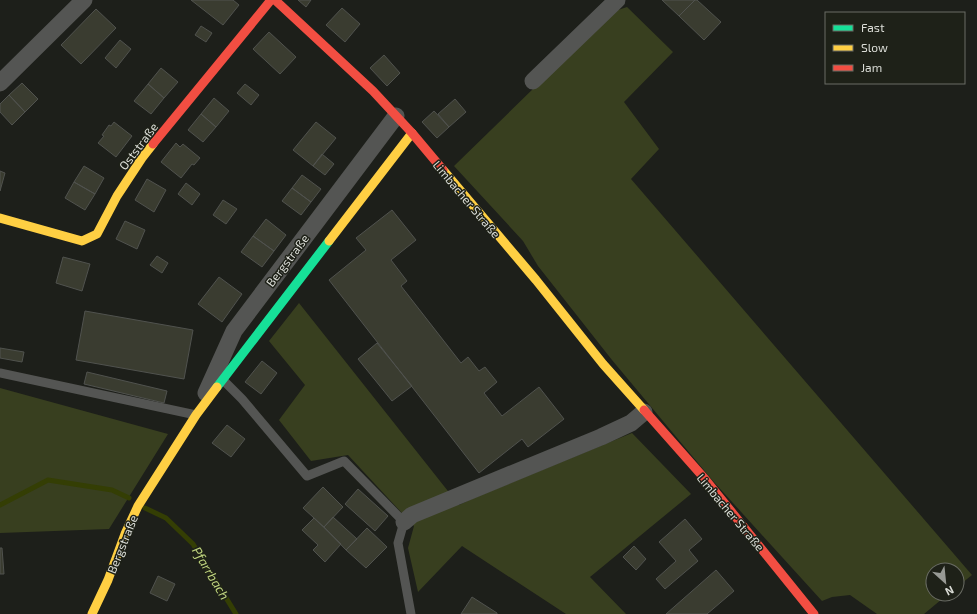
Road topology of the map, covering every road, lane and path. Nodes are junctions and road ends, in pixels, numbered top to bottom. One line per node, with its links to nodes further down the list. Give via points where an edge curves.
1 (84, 0): 6 (street)
2 (271, 0): 9 (street, Oststraße, via 142,158 117,196 97,234 82,241)
3 (275, 0): 7 (street, Limbacher Straße, via 373,91)
4 (617, 0): 5 (street)
5 (533, 82)
6 (0, 83)
7 (396, 116): 8 (street, Limbacher Straße); 13 (street, Bergstraße, via 234,331)
8 (412, 133): 11 (street, Bergstraße); 12 (street, Limbacher Straße)
9 (0, 218)
10 (0, 373): 13 (lane)
11 (223, 380): 13 (street, Bergstraße); 14 (lane, via 307,476 344,461)
12 (644, 412): 14 (street, via 631,423 607,434 412,515); 17 (street, Limbacher Straße, via 705,479)
13 (196, 415): 15 (street, Bergstraße, via 138,506)
14 (404, 522): 16 (lane, via 398,543)
15 (92, 614)
16 (410, 614)
17 (814, 614)

